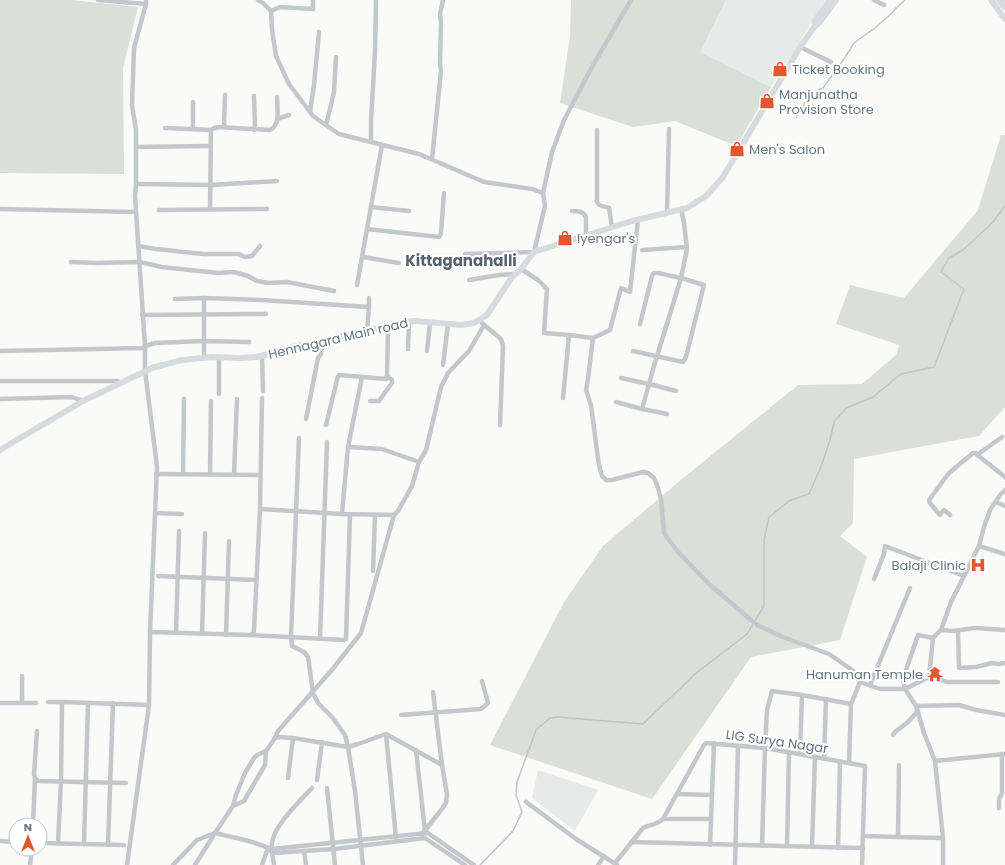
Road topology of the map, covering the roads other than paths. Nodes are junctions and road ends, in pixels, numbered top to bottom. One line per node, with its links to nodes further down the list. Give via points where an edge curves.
1 (98, 0): 12 (street)
2 (258, 0): 15 (street)
3 (313, 0): 15 (street, via 313,9 280,7)
4 (376, 0): 37 (street)
5 (443, 0): 41 (street, via 440,14 441,71)
6 (632, 0): 46 (street, via 564,120 552,152)
7 (830, 0): 17 (street, via 815,21)
8 (836, 0): 17 (street)
9 (874, 0): 13 (street)
10 (991, 0): 16 (street)
11 (1000, 0): 14 (highway)
12 (146, 2): 40 (street, via 134,48 132,105)
13 (884, 5)
14 (1005, 6)
15 (271, 11): 26 (street, via 276,56 289,84)
16 (1005, 19)
17 (815, 26): 19 (street)
18 (319, 32): 26 (street)
19 (800, 47): 21 (street); 51 (street, via 723,177 706,196)
20 (336, 57): 29 (street, via 334,92)
21 (831, 62)
22 (225, 95): 30 (street)
23 (254, 96): 35 (street)
24 (277, 97): 28 (street)
25 (193, 102): 32 (street)
26 (310, 112): 29 (street)
27 (288, 115): 28 (street)
28 (277, 119): 35 (street, via 276,125 270,130)
29 (326, 125): 37 (street, via 339,134)
30 (224, 127): 34 (street); 35 (street)
31 (165, 128): 32 (street)
32 (193, 129): 34 (street)
33 (669, 129): 56 (street)
34 (211, 130): 39 (street)
35 (254, 130)
36 (597, 130): 58 (street, via 597,202 609,208)
37 (371, 142): 38 (street)
38 (382, 145): 41 (street); 47 (street)
39 (211, 146): 40 (street); 44 (street)
40 (136, 147): 43 (street)
41 (432, 159): 46 (street, via 484,182)
42 (277, 181): 44 (street)
43 (136, 184): 44 (street); 55 (street)
44 (211, 185): 49 (street)
45 (444, 192): 59 (street, via 442,233 439,237)
46 (543, 193): 65 (street, via 545,206)
47 (371, 207): 53 (street); 59 (street)
48 (0, 209): 55 (street)
49 (210, 209): 50 (street); 52 (street)
50 (267, 209)
51 (681, 209): 56 (street); 63 (street)
52 (159, 210)
53 (409, 211)
54 (572, 211): 60 (street, via 582,212 586,217)
55 (135, 212): 61 (street)
56 (667, 212): 57 (street)
57 (638, 220): 58 (street); 92 (street, via 630,292 621,288 610,330)
58 (612, 227): 60 (street)
59 (367, 229): 67 (street)
60 (586, 235): 65 (street)
61 (138, 246): 62 (street, via 204,254 239,254 245,257 252,256); 69 (street)
62 (260, 246)
63 (687, 247): 64 (street); 73 (street)
64 (642, 250)
65 (534, 252): 66 (street); 71 (street)
66 (465, 254)
67 (363, 257): 70 (street); 75 (street)
68 (72, 262): 69 (street)
69 (140, 262): 76 (street, via 218,273 234,272 268,283 286,282); 82 (street)
70 (399, 263)
71 (521, 269): 72 (street); 91 (street, via 547,289 544,333)
72 (515, 274): 74 (street); 85 (street)
73 (681, 278): 88 (street, via 654,273); 103 (street); 103 (street, via 704,285 686,358 683,362)
74 (469, 280)
75 (357, 285)
76 (334, 291)
77 (204, 298): 79 (street); 80 (street); 83 (street)
78 (369, 298): 80 (street)
79 (174, 299)
80 (369, 307): 90 (street)
81 (266, 314): 83 (street)
82 (142, 315): 83 (street); 96 (street)
83 (204, 315): 93 (street)
84 (408, 322): 86 (street, Hennagara Main road); 89 (street, Hennagara Main road); 97 (street)
85 (482, 322): 87 (street, Hennagara Main road); 129 (street, via 501,340 503,346); 136 (street, via 469,351 448,373 441,387 426,450)
86 (430, 323): 87 (street, Hennagara Main road); 99 (street)
87 (448, 324): 105 (street)
88 (640, 324)
89 (388, 327): 90 (street, Hennagara Main road); 107 (street)
90 (368, 330): 94 (street, Hennagara Main road)
91 (569, 335): 92 (street); 117 (street)
92 (593, 338): 185 (street, via 586,390 591,405 602,476 606,480 612,480 648,473 654,478 661,500 664,533 678,552 710,585 757,625 829,654 861,676)
93 (203, 341): 95 (street); 96 (street, via 155,343); 104 (street)
94 (322, 341): 101 (street, Hennagara Main road); 127 (street)
95 (249, 342)
96 (145, 346): 98 (street); 106 (street)
97 (408, 349)
98 (0, 351)
99 (427, 352)
100 (633, 352): 103 (street)
101 (262, 355): 102 (street, Hennagara Main road); 113 (street)
102 (219, 357): 104 (street, Hennagara Main road); 115 (street)
103 (657, 357): 112 (street)
104 (204, 358): 106 (street, Hennagara Main road, via 182,360)
105 (443, 365)
106 (145, 371): 111 (street, Hennagara Main road); 137 (street)
107 (387, 376): 108 (street, via 386,379); 123 (street, via 392,383 380,402)
108 (362, 377): 128 (street, via 342,374 338,376); 133 (street)
109 (621, 378): 112 (street)
110 (0, 381): 111 (street)
111 (122, 383): 121 (street, Hennagara Main road)
112 (649, 384): 114 (street); 125 (street)
113 (263, 391)
114 (676, 392)
115 (219, 394)
116 (262, 398): 141 (street)
117 (563, 398)
118 (0, 399): 121 (street, via 72,398)
119 (237, 399): 140 (street)
120 (184, 400): 138 (street)
121 (83, 401): 134 (street, Hennagara Main road)
122 (211, 401): 139 (street)
123 (370, 401)
124 (616, 402): 125 (street)
125 (642, 409): 126 (street)
126 (667, 414)
127 (306, 419)
128 (326, 425)
129 (500, 425)
130 (1002, 437): 135 (street)
131 (300, 438): 147 (street)
132 (327, 442): 148 (street)
133 (348, 447): 136 (street, via 382,449); 151 (street)
134 (0, 450)
135 (977, 454): 142 (street); 155 (street, via 973,453 949,473 929,500 939,514 944,510)
136 (419, 462): 154 (street, via 412,486)
137 (156, 474): 138 (street); 149 (street)
138 (183, 474): 139 (street)
139 (210, 474): 140 (street)
140 (234, 474): 141 (street)
141 (260, 475): 146 (street)
142 (1005, 478)
143 (1005, 490): 144 (street)
144 (996, 502): 145 (street); 159 (street, via 990,510)
145 (1005, 506)
146 (260, 509): 147 (street); 167 (street)
147 (296, 511): 148 (street); 178 (street)
148 (325, 512): 151 (street); 180 (street)
149 (155, 513): 150 (street); 173 (street)
150 (182, 514)
151 (342, 514): 152 (street)
152 (350, 514): 153 (street); 180 (street, via 346,639)
153 (375, 514): 154 (street); 161 (street)
154 (394, 515): 190 (street, via 361,633)
155 (950, 515)
156 (179, 532): 164 (street)
157 (205, 533): 165 (street)
158 (229, 541): 166 (street)
159 (979, 546): 160 (street); 163 (street)
160 (1005, 554)
161 (373, 571)
162 (158, 576): 164 (street)
163 (964, 576): 168 (street, via 885,546); 170 (street)
164 (178, 577): 165 (street); 174 (street)
165 (204, 578): 166 (street); 175 (street)
166 (228, 579): 167 (street); 176 (street)
167 (256, 580): 177 (street, via 254,632)
168 (874, 580)
169 (910, 588): 187 (street)
170 (941, 630): 171 (street); 179 (street)
171 (958, 630): 172 (street); 181 (street, via 959,668 976,667 992,662)
172 (1005, 630)
173 (150, 632): 174 (street); 201 (street)
174 (176, 633): 175 (street)
175 (202, 634): 176 (street)
176 (226, 635): 177 (street)
177 (251, 635): 178 (street)
178 (291, 637): 180 (street); 190 (street, via 292,646 308,657)
179 (933, 638): 183 (street); 188 (street, via 918,635 903,679)
180 (320, 639)
181 (1005, 663)
182 (22, 676): 197 (street)
183 (929, 677): 186 (street, via 948,682); 188 (street)
184 (482, 681): 203 (street, via 488,703 484,708)
185 (860, 682): 187 (street); 200 (street)
186 (998, 682)
187 (870, 685): 188 (street)
188 (905, 689): 202 (street)
189 (433, 692): 203 (street)
190 (313, 693): 209 (street, via 278,730); 214 (street, via 318,703 345,735)
191 (802, 695): 192 (street); 215 (street, via 772,691); 219 (street)
192 (826, 699): 200 (street); 222 (street)
193 (48, 702): 194 (street)
194 (62, 702): 195 (street); 231 (street)
195 (88, 702): 199 (street); 232 (street)
196 (0, 703): 197 (street)
197 (22, 703): 198 (street)
198 (36, 703)
199 (113, 703): 201 (street); 233 (street)
200 (851, 704): 225 (street)
201 (149, 705): 270 (street)
202 (917, 709): 205 (street, via 959,705); 208 (street, via 907,723); 224 (street)
203 (436, 712): 204 (street); 226 (street)
204 (401, 715)
205 (1005, 715)
206 (37, 731): 228 (street)
207 (386, 734): 214 (street); 216 (street); 250 (street)
208 (893, 735)
209 (275, 738): 210 (street); 217 (street)
210 (293, 738): 211 (street); 229 (street)
211 (322, 742): 214 (street); 230 (street)
212 (714, 743): 213 (street, LIG Surya Nagar); 237 (street, via 704,745); 238 (street, LIG Surya Nagar)
213 (738, 746): 215 (street, LIG Surya Nagar); 259 (street)
214 (348, 747): 254 (street)
215 (765, 748): 218 (street, LIG Surya Nagar); 261 (street)
216 (416, 750): 226 (street); 246 (street)
217 (266, 751): 240 (street, via 257,755 245,773); 240 (street, via 265,765 244,801)
218 (789, 752): 219 (street, LIG Surya Nagar); 262 (street)
219 (800, 754): 221 (street, LIG Surya Nagar)
220 (1004, 754): 224 (street); 241 (street)
221 (815, 757): 222 (street, LIG Surya Nagar); 263 (street)
222 (824, 759): 223 (street, LIG Surya Nagar)
223 (840, 762): 225 (street, LIG Surya Nagar); 264 (street)
224 (935, 762): 249 (street)
225 (849, 763): 247 (street, LIG Surya Nagar, via 865,766)
226 (442, 765): 246 (street, via 446,803)
227 (899, 765): 248 (street)
228 (35, 778): 231 (street, via 38,781); 242 (street)
229 (288, 778)
230 (317, 780)
231 (61, 781): 232 (street); 253 (street)
232 (85, 782): 233 (street); 255 (street)
233 (111, 783): 234 (street); 256 (street)
234 (126, 783)
235 (312, 788): 266 (street, via 275,832)
236 (327, 788): 260 (street)
237 (676, 794): 238 (street); 243 (street)
238 (712, 795): 244 (street, LIG Surya Nagar)
239 (526, 802): 268 (street)
240 (233, 806): 245 (street)
241 (999, 808)
242 (33, 817)
243 (663, 819): 244 (street); 251 (street, via 659,823 643,828)
244 (711, 819): 258 (street, LIG Surya Nagar)
245 (215, 833): 266 (street, via 249,841); 271 (street, via 198,840); 272 (street)
246 (425, 834): 250 (street); 278 (street); 279 (street)
247 (863, 836): 248 (street); 265 (street, LIG Surya Nagar)
248 (898, 836): 249 (street)
249 (943, 838): 283 (street)
250 (396, 839): 254 (street)
251 (632, 842): 258 (street); 269 (street)
252 (48, 843): 253 (street)
253 (58, 843): 255 (street)
254 (360, 843): 260 (street); 277 (street)
255 (84, 844): 256 (street)
256 (108, 844): 257 (street)
257 (124, 845)
258 (710, 845): 259 (street)
259 (735, 845): 261 (street); 281 (street)
260 (333, 846): 266 (street); 267 (street); 276 (street)
261 (762, 846): 262 (street)
262 (787, 846): 263 (street)
263 (812, 847): 264 (street)
264 (838, 848): 265 (street)
265 (863, 848): 282 (street, LIG Surya Nagar)
266 (273, 851): 267 (street); 273 (street, via 267,851); 274 (street)
267 (304, 851): 275 (street)
268 (604, 856): 269 (street); 280 (street)
269 (616, 864)
270 (127, 865)
271 (173, 865)
272 (195, 865)
273 (262, 865)
274 (274, 865)
275 (306, 865)
276 (335, 865)
277 (363, 865)
278 (465, 865)
279 (474, 865)
280 (598, 865)
281 (735, 865)
282 (862, 865)
283 (943, 865)

